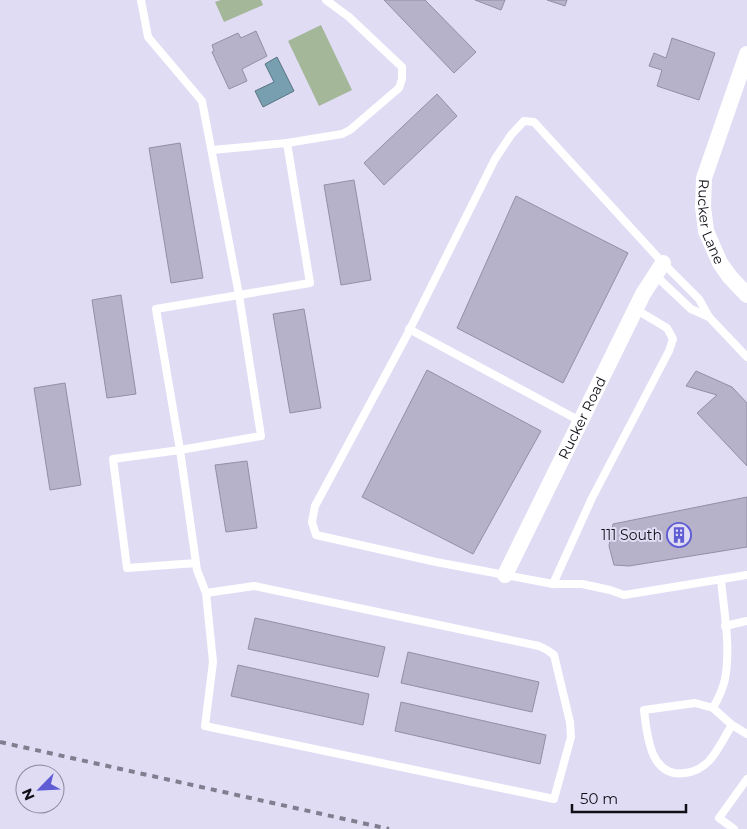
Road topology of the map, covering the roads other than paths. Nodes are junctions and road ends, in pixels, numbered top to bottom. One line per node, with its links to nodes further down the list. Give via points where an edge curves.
1 (141, 0): 5 (lane, via 148,37 202,101)
2 (326, 0): 4 (lane, via 402,67 402,79 399,88 350,130)
3 (747, 54): 8 (street, Rucker Lane, via 704,178 703,207 706,232 720,263)
4 (287, 143): 5 (lane); 7 (lane, via 310,283)
5 (212, 150): 7 (lane)
6 (659, 269): 9 (street, Rucker Road); 10 (lane, via 699,299); 10 (lane, via 691,309); 11 (lane, via 534,122 524,121 495,159)
7 (239, 295): 14 (lane, via 261,436); 14 (lane, via 156,309)
8 (747, 295)
9 (635, 310): 13 (street, Rucker Road); 19 (lane, via 667,328 673,339 592,498)
10 (709, 317): 12 (lane)
11 (409, 329): 13 (lane); 16 (lane, via 315,506 312,522 316,536)
12 (747, 357)
13 (580, 421): 16 (street, Rucker Road)
14 (180, 450): 15 (lane); 15 (lane, via 113,458 127,568)
15 (196, 563): 20 (lane)
16 (505, 575): 19 (lane)
17 (747, 576): 18 (lane)
18 (721, 580): 19 (lane, via 624,595 582,584); 22 (lane)
19 (553, 584)
20 (206, 593): 20 (lane, via 213,662 205,726 554,799 571,737 554,655 547,650 254,586)
21 (747, 621): 22 (lane)
22 (725, 626): 23 (lane, via 725,678)
23 (713, 708): 24 (lane); 24 (lane, via 695,703 644,710 647,738 652,755 659,764 669,772 695,772 709,761)
24 (732, 725): 25 (lane)
25 (747, 734)
26 (747, 779): 27 (lane, via 719,818)
27 (734, 829)

